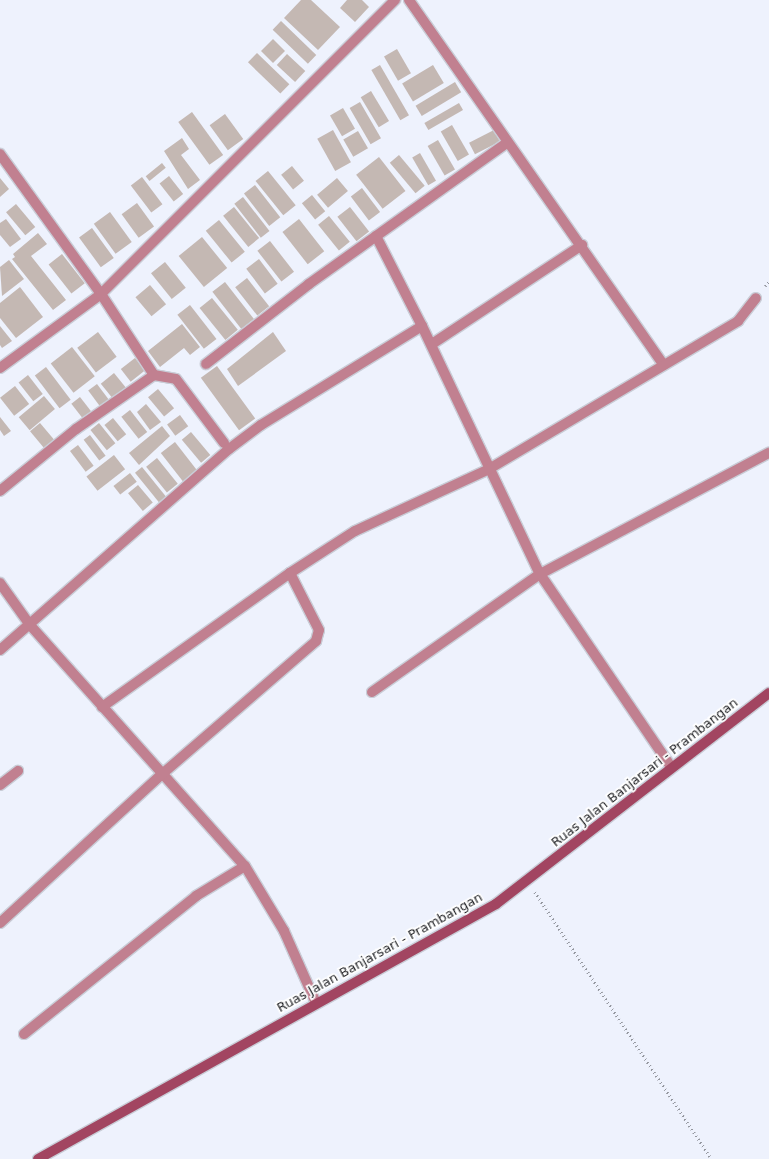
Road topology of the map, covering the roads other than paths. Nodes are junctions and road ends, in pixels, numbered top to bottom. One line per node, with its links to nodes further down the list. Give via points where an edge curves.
1 (395, 0): 7 (street)
2 (409, 0): 3 (street)
3 (508, 142): 5 (street); 6 (street)
4 (0, 154): 7 (street)
5 (376, 236): 9 (street); 11 (street)
6 (582, 245): 10 (street); 12 (street)
7 (102, 294): 13 (street); 14 (street)
8 (756, 298): 12 (street, via 738,321)
9 (422, 326): 10 (street); 22 (street, via 268,420 229,449)
10 (432, 344): 17 (street)
11 (206, 364)
12 (664, 365): 17 (street)
13 (0, 368)
14 (154, 375): 15 (street, via 176,379); 18 (street, via 76,429)
15 (224, 443)
16 (769, 453): 20 (street)
17 (489, 469): 19 (street, via 356,531); 20 (street)
18 (0, 491)
19 (290, 573): 26 (street); 29 (street, via 319,630 316,641)
20 (540, 574): 24 (street); 27 (street)
21 (0, 583): 22 (street)
22 (30, 625): 23 (street); 26 (street)
23 (0, 650)
24 (372, 692)
25 (769, 693): 27 (main road, Ruas Jalan Banjarsari - Prambangan)
26 (102, 707): 29 (street)
27 (671, 767): 33 (main road, Ruas Jalan Banjarsari - Prambangan, via 528,882 461,926)
28 (18, 771): 30 (street)
29 (161, 775): 31 (street); 32 (street)
30 (0, 785)
31 (245, 866): 33 (street, via 284,931); 34 (street, via 196,896)
32 (0, 923)
33 (316, 1003): 35 (main road, Ruas Jalan Banjarsari - Prambangan)
34 (24, 1034)
35 (38, 1159)

